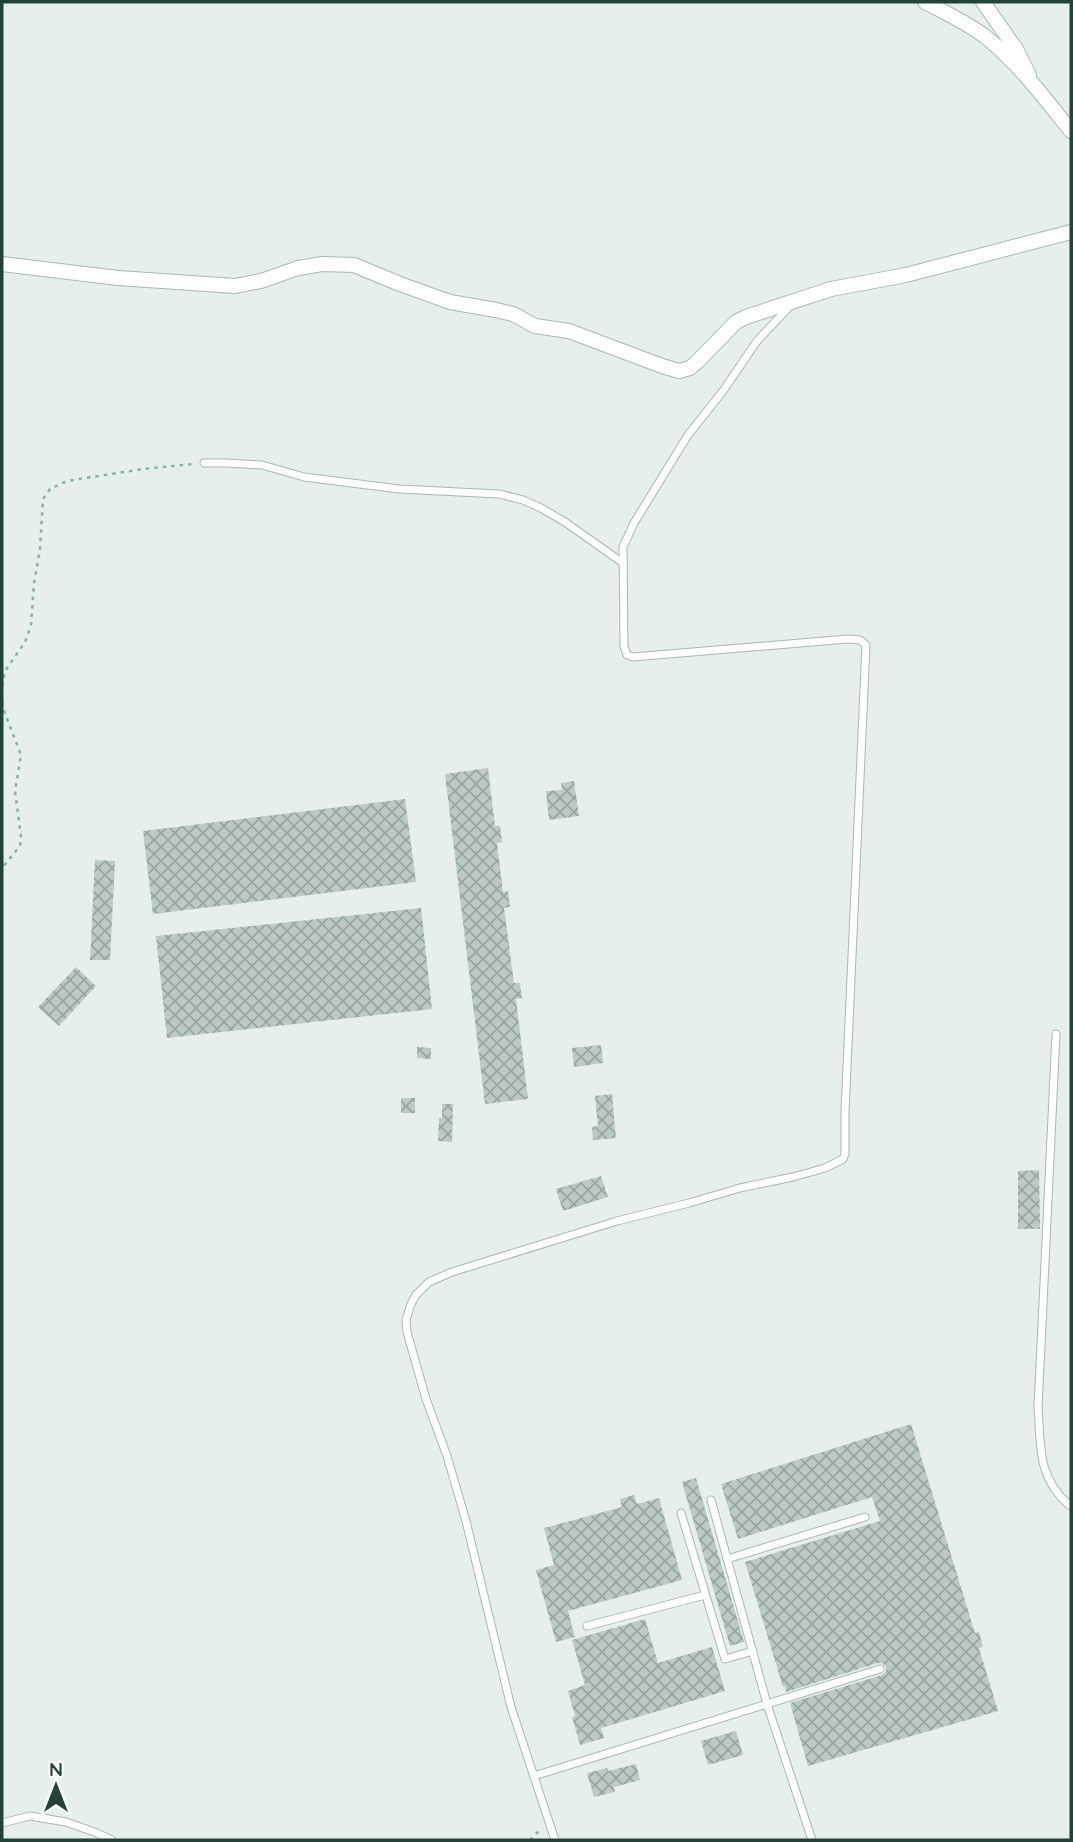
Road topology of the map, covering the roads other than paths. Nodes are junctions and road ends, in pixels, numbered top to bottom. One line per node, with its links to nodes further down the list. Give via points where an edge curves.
1 (925, 2): 3 (street, via 984,36)
2 (983, 2): 3 (street, via 1016,49)
3 (1032, 82): 4 (street)
4 (1071, 131)
5 (1071, 233): 7 (street)
6 (2, 264): 7 (street, via 235,286 298,268 348,264 450,302 569,331 680,371 697,362 738,321)
7 (795, 300): 9 (lane, via 757,341 688,435 624,542)
8 (204, 463): 9 (lane, via 262,465 314,479 400,489 499,494 541,508)
9 (623, 563): 21 (lane, via 624,646 630,657 848,639 866,645 845,1154 839,1162 814,1171 617,1221 452,1272 429,1282 411,1304 407,1332 462,1508 511,1707)
10 (1056, 1034): 12 (lane, via 1038,1407 1044,1469 1054,1491)
11 (711, 1500): 15 (lane)
12 (1071, 1505)
13 (681, 1513): 16 (lane)
14 (864, 1517): 15 (lane)
15 (727, 1559): 18 (lane)
16 (705, 1595): 17 (lane); 18 (lane, via 725,1659)
17 (587, 1626)
18 (753, 1651): 20 (lane)
19 (880, 1669): 20 (lane)
20 (767, 1704): 21 (lane); 25 (lane)
21 (534, 1776): 24 (lane)
22 (2, 1823): 23 (lane, via 30,1816 66,1822)
23 (112, 1840)
24 (555, 1840)
25 (812, 1840)

